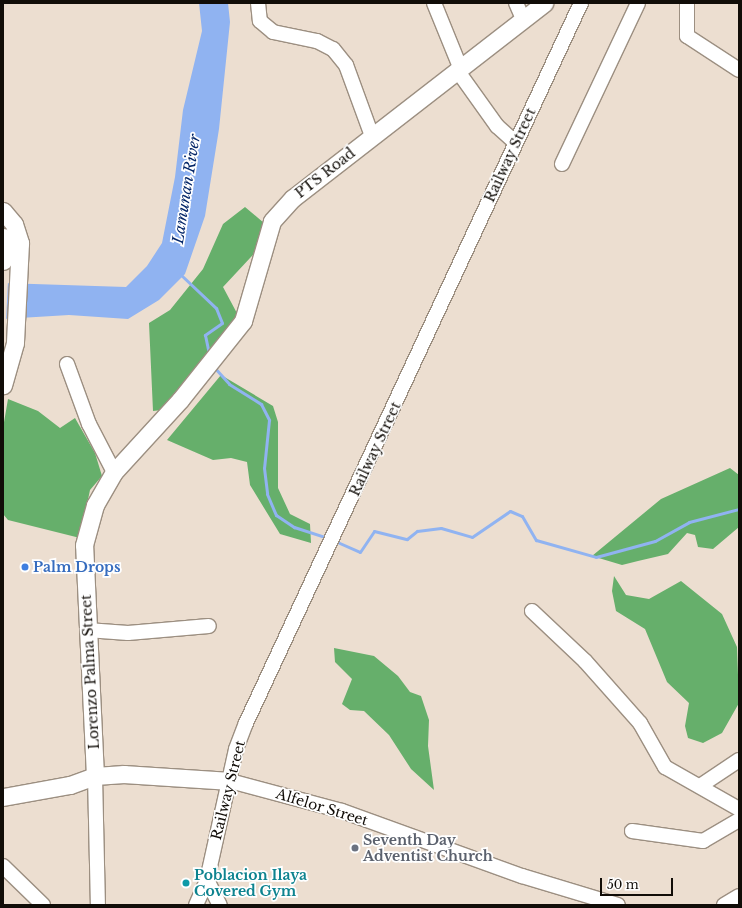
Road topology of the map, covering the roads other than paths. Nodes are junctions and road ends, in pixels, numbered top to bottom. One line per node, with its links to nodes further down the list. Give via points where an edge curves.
1 (258, 3): 11 (street, via 260,21 273,32 317,41 333,49 346,65)
2 (434, 3): 9 (street)
3 (516, 3): 8 (street)
4 (544, 3): 8 (main road, PTS Road)
5 (581, 3): 12 (street, Railway Street)
6 (638, 3): 13 (street)
7 (687, 3): 10 (street, via 687,36)
8 (523, 19): 9 (main road, PTS Road)
9 (458, 69): 11 (main road, PTS Road); 12 (street, via 497,126)
10 (739, 70)
11 (372, 136): 19 (main road, PTS Road, via 293,198 272,220 243,321)
12 (516, 143): 26 (street, Railway Street, via 336,536 265,679 236,749)
13 (562, 164)
14 (3, 211): 18 (main road, via 14,224 20,243 16,330)
15 (3, 237): 16 (main road)
16 (3, 259)
17 (67, 364): 20 (street, via 90,424)
18 (3, 384)
19 (180, 400): 20 (main road, Lorenzo Palma Street)
20 (114, 472): 23 (main road, Lorenzo Palma Street, via 95,505 84,545)
21 (532, 611): 27 (street, via 585,661 640,723 665,767)
22 (209, 626): 23 (street, via 128,633)
23 (87, 630): 25 (main road, Lorenzo Palma Street)
24 (739, 760): 27 (street)
25 (95, 776): 26 (main road, via 152,774); 28 (main road, via 70,785); 36 (street, Lorenzo Palma Street)
26 (230, 781): 33 (street, Railway Street); 39 (street, Alfelor Street, via 342,811 522,876)
27 (700, 786): 29 (street)
28 (3, 797)
29 (739, 809)
30 (739, 820): 31 (street, via 703,841)
31 (632, 831)
32 (3, 866): 35 (street)
33 (207, 880): 37 (street, Railway Street); 38 (street)
34 (739, 896): 40 (street)
35 (43, 905)
36 (98, 905)
37 (196, 905)
38 (220, 905)
39 (618, 905)
40 (724, 905)

